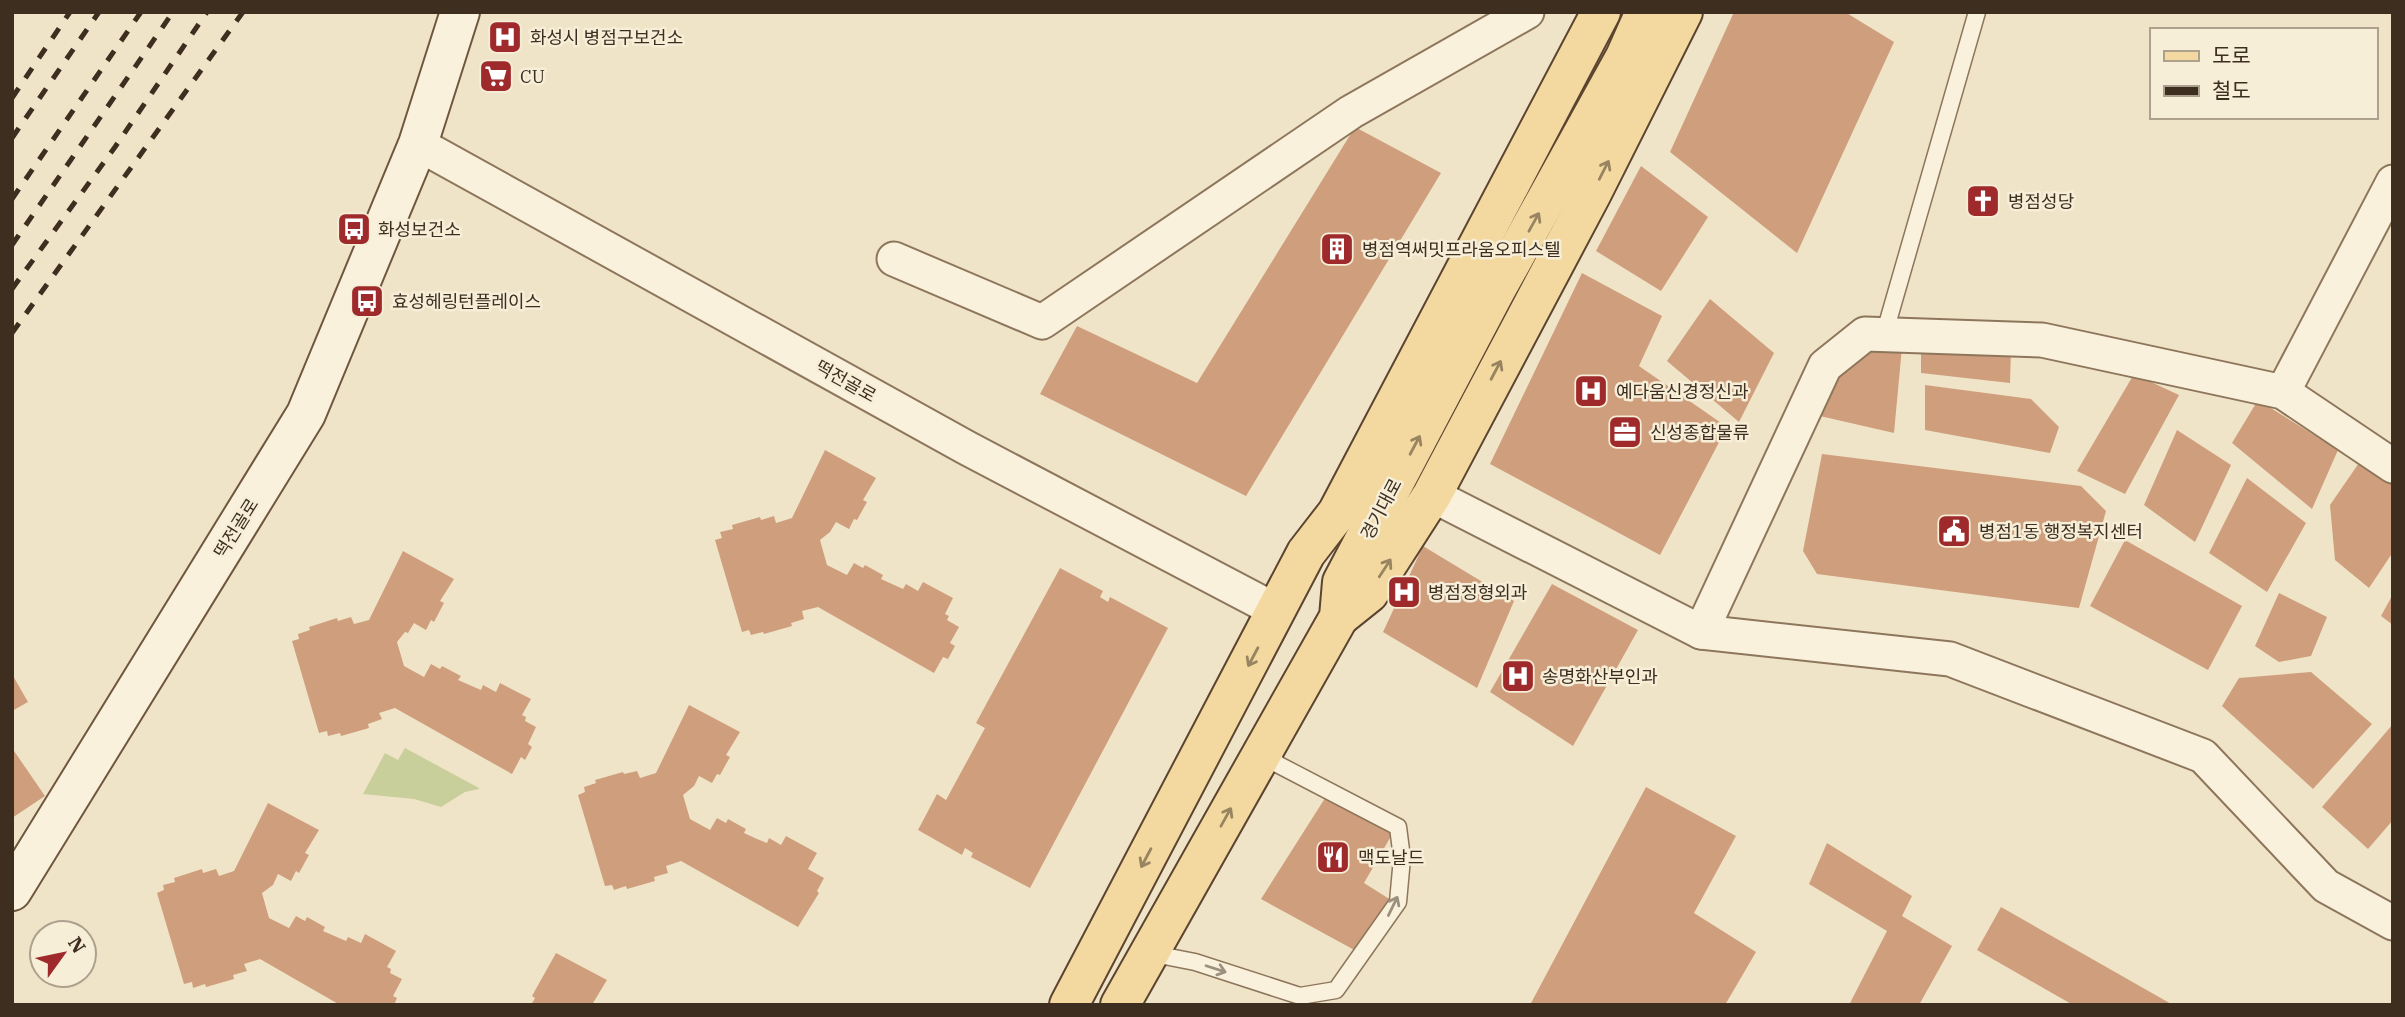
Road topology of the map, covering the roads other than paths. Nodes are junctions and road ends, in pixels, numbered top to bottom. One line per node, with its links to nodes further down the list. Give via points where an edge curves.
1 (460, 12): 8 (street, 떡전골로)
2 (1527, 12): 10 (street, via 1351,112 1042,322)
3 (1580, 12): 15 (main road, 경기대로, via 1376,388 1319,505)
4 (1601, 12): 15 (main road, 경기대로, via 1337,513)
5 (1645, 12): 17 (main road, 경기대로, one-way to 5, via 1342,582 1625,58)
6 (1683, 12): 14 (main road, one-way to 6)
7 (1978, 12): 11 (lane)
8 (418, 144): 16 (street, 떡전골로, via 967,448); 20 (street, 떡전골로, via 306,414)
9 (2393, 182): 12 (street)
10 (894, 259)
11 (1884, 335): 12 (street, via 2042,340); 18 (street, via 1865,334 1825,366)
12 (2283, 392): 13 (street)
13 (2393, 466)
14 (1432, 495): 17 (main road, one-way to 14, via 1369,593); 18 (street)
15 (1306, 553): 16 (main road, 경기대로)
16 (1277, 611): 23 (main road, 경기대로, one-way to 23)
17 (1339, 617): 19 (main road, 경기대로)
18 (1701, 632): 21 (street, via 1950,659 2203,756 2326,886)
19 (1266, 746): 22 (main road, 경기대로, one-way to 19); 22 (lane, one-way to 19, via 1195,962 1300,996 1336,990 1398,902 1402,858 1398,827 1277,764)
20 (12, 891)
21 (2393, 923)
22 (1150, 953): 24 (main road, 경기대로)
23 (1069, 1005)
24 (1120, 1005)

